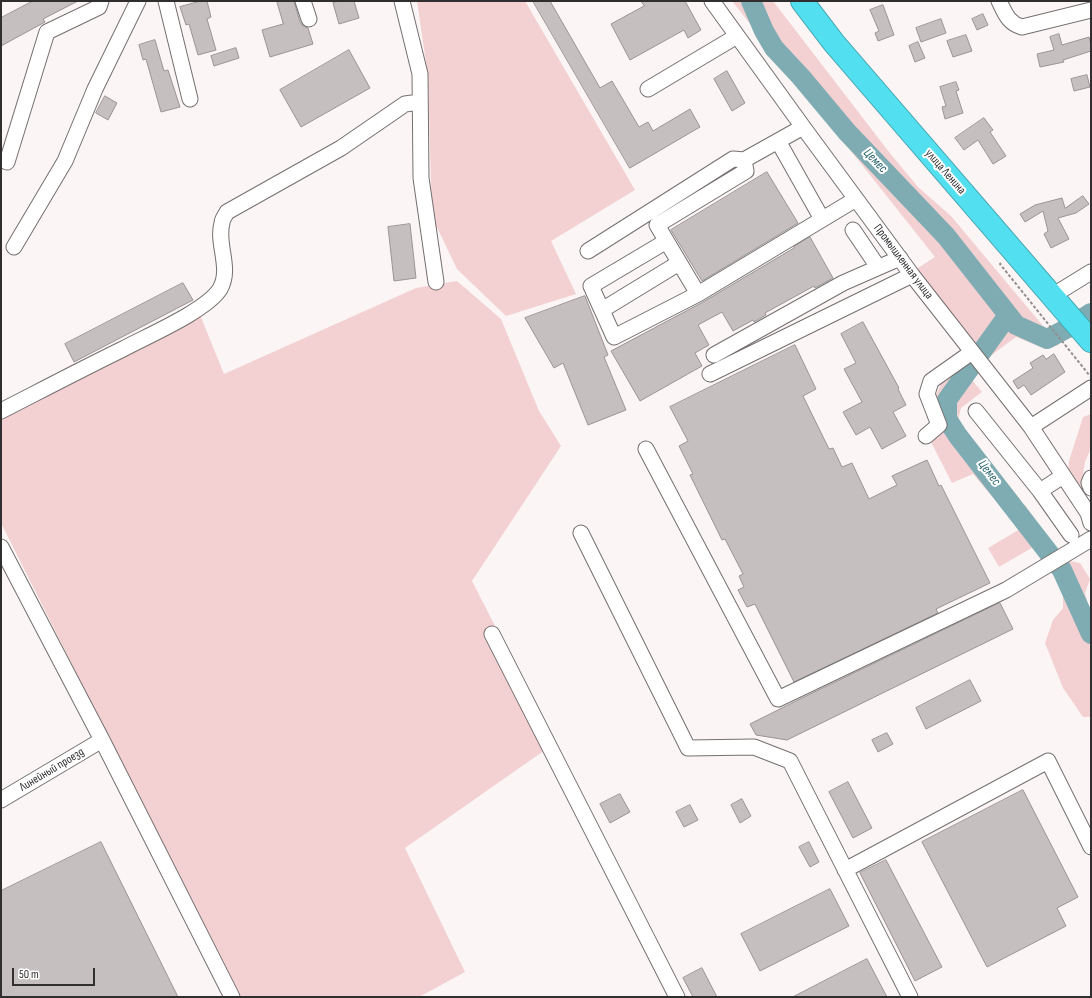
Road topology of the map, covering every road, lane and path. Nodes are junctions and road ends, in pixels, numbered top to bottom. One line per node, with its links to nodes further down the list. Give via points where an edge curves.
1 (101, 1): 17 (street, via 99,7 47,32)
2 (138, 1): 23 (street, via 95,89 65,161)
3 (166, 1): 13 (street)
4 (303, 1): 10 (street)
5 (402, 1): 14 (street, via 420,74)
6 (712, 1): 11 (street, Промышленная улица)
7 (802, 1): 32 (highway, улица Ленина, via 834,43)
8 (999, 1): 9 (street, via 1007,18 1022,27)
9 (1091, 10)
10 (309, 19)
11 (737, 36): 12 (street); 15 (street, Промышленная улица)
12 (648, 89)
13 (190, 99)
14 (420, 102): 30 (street, via 421,178); 41 (street, via 405,104 341,148 227,212 221,228 225,267 223,278 220,289 202,307)
15 (803, 128): 16 (street); 18 (street, Промышленная улица)
16 (778, 141): 19 (street, via 744,160 746,171); 20 (street)
17 (6, 162)
18 (856, 199): 20 (street); 25 (street, Промышленная улица)
19 (652, 219): 24 (street); 26 (street)
20 (822, 220): 31 (street)
21 (853, 230): 27 (street)
22 (664, 242): 33 (street, via 591,286)
23 (14, 247)
24 (588, 250)
25 (900, 258): 27 (street); 28 (street, Промышленная улица)
26 (679, 263): 31 (street); 33 (street)
27 (878, 267): 36 (street, via 843,283)
28 (912, 275): 37 (street, Промышленная улица); 38 (street)
29 (1088, 276): 32 (street)
30 (436, 282)
31 (698, 294): 33 (street, via 614,337)
32 (1058, 304): 35 (highway, улица Ленина)
33 (602, 310)
34 (1046, 321): 39 (path)
35 (1088, 338)
36 (714, 355)
37 (976, 358): 43 (street, Промышленная улица); 44 (street, via 931,381 927,394 939,425)
38 (710, 374)
39 (1091, 377)
40 (1091, 388): 43 (street)
41 (1, 411)
42 (976, 411): 49 (street)
43 (1031, 427): 46 (street, Промышленная улица)
44 (926, 436)
45 (646, 450): 53 (street, via 778,700 1006,590)
46 (1063, 476): 49 (street); 50 (street, Промышленная улица, via 1088,512)
47 (1091, 478): 48 (street)
48 (1091, 488)
49 (1040, 492): 52 (street)
50 (1091, 523)
51 (581, 533): 59 (street, via 688,748 754,747 790,761)
52 (1071, 535)
53 (1091, 539)
54 (1, 547): 56 (street)
55 (492, 634): 61 (street)
56 (102, 740): 57 (street, Линейный проезд); 60 (street)
57 (1, 800)
58 (1091, 847): 59 (street, via 1048,760)
59 (845, 870): 62 (street)
60 (232, 997)
61 (677, 997)
62 (910, 997)

